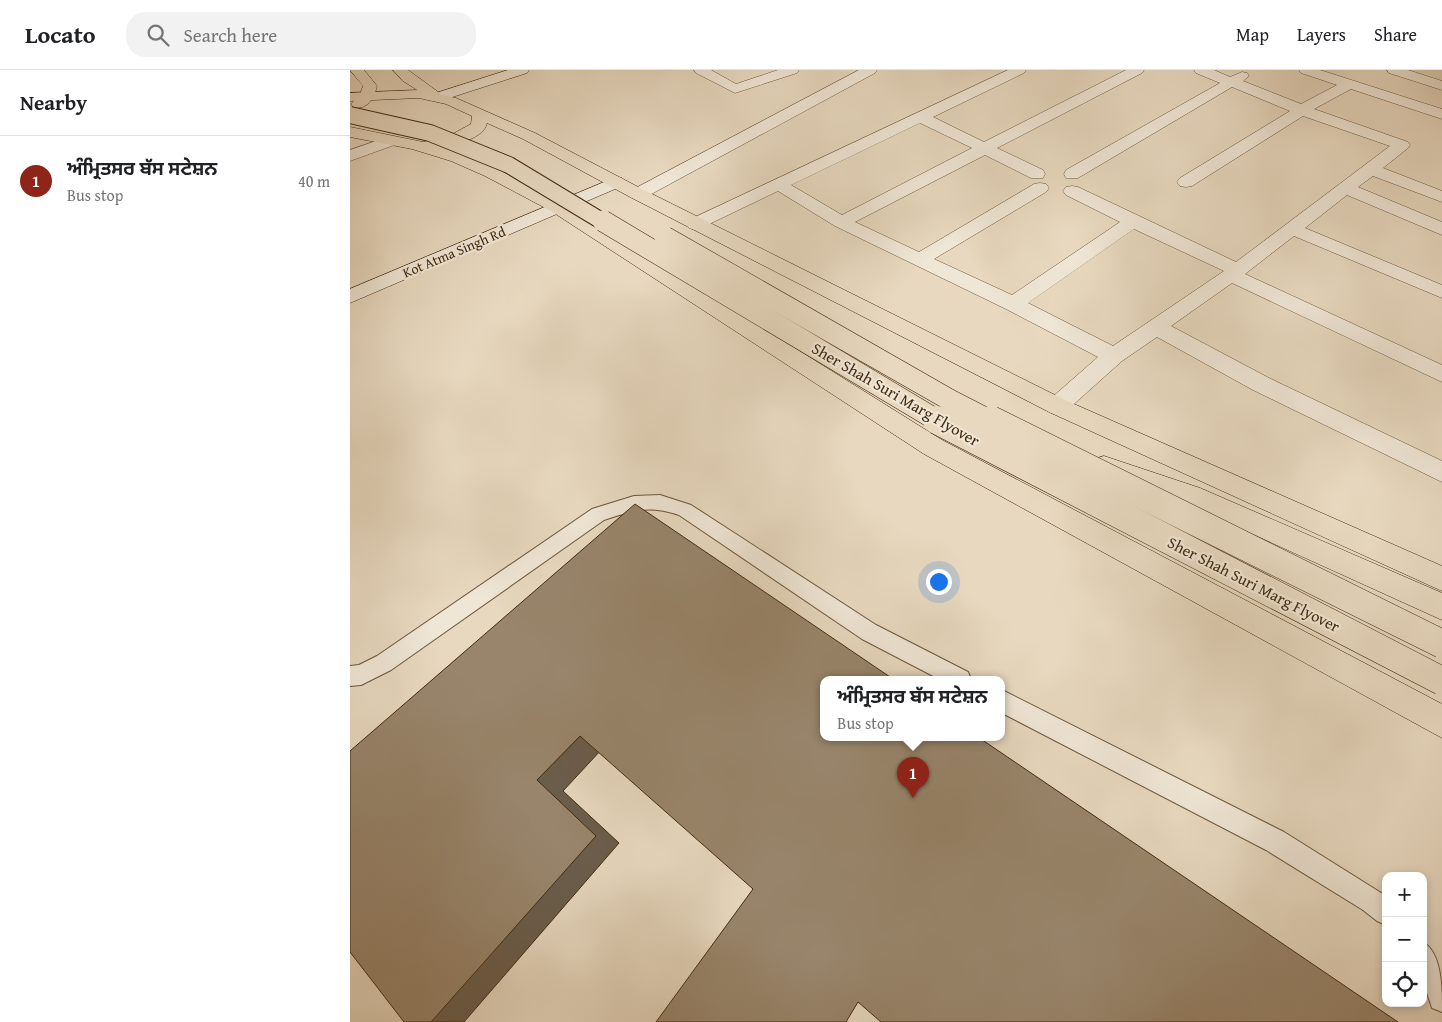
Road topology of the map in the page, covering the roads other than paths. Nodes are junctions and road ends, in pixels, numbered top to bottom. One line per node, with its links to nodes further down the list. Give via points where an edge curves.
1 (356, 70): 20 (main road, via 370,86)
2 (400, 70): 17 (main road)
3 (522, 70): 17 (street)
4 (702, 70): 16 (street)
5 (792, 70): 16 (street)
6 (870, 70): 23 (street)
7 (1019, 70): 26 (street)
8 (1137, 70): 31 (street)
9 (1201, 70): 13 (street)
10 (1253, 70): 13 (street)
11 (1306, 70): 14 (street)
12 (1394, 70): 15 (street)
13 (1233, 82): 22 (street); 34 (street)
14 (1348, 85): 22 (street); 24 (street)
15 (1442, 86)
16 (735, 89): 18 (street)
17 (438, 97): 20 (main road, via 419,94); 25 (main road)
18 (753, 97)
19 (1442, 98): 24 (street)
20 (359, 103): 56 (main road, Sher Shah Suri Marg Flyover, bridge, via 444,125 528,158 950,400); 63 (main road, Sher Shah Suri Marg Flyover, bridge, via 508,165 931,417)
21 (772, 105): 23 (street)
22 (1302, 110): 29 (street); 36 (street)
23 (790, 112): 39 (street)
24 (1436, 113): 29 (street, via 1416,128)
25 (480, 114): 30 (main road, via 479,126 468,136 449,143); 35 (main road)
26 (921, 117): 31 (street); 37 (street)
27 (350, 132): 28 (main road)
28 (391, 141): 30 (main road); 32 (street)
29 (1402, 145): 33 (street)
30 (422, 146): 41 (main road, via 494,174)
31 (984, 147): 34 (street); 43 (street)
32 (350, 156)
33 (1371, 169): 38 (street); 40 (street)
34 (1055, 178): 42 (street); 47 (street)
35 (616, 182): 39 (main road); 41 (street, Kot Atma Singh Rd)
36 (1186, 182)
37 (778, 184): 43 (street); 44 (street)
38 (1345, 188): 45 (street); 46 (street)
39 (638, 194): 44 (main road)
40 (1442, 197)
41 (557, 207): 50 (street, Kot Atma Singh Rd); 65 (main road, via 933,447)
42 (1133, 221): 48 (street); 51 (street)
43 (841, 222): 47 (street)
44 (695, 224): 55 (main road)
45 (1292, 229): 48 (street); 49 (street)
46 (1442, 229)
47 (918, 260): 51 (street)
48 (1235, 272): 52 (street); 54 (street)
49 (1442, 292)
50 (350, 297)
51 (1013, 304): 53 (street)
52 (1156, 327): 53 (street); 57 (street, via 1261,384)
53 (1114, 356): 55 (street)
54 (1442, 374)
55 (1057, 406): 58 (main road)
56 (1040, 445): 59 (main road, bridge, via 1191,495); 60 (main road, Sher Shah Suri Marg Flyover, bridge)
57 (1442, 472)
58 (1442, 579)
59 (1442, 607)
60 (1442, 644)
61 (350, 676): 62 (lane, via 362,675 384,663 598,514 634,503 660,502 685,510 869,632)
62 (954, 676)
63 (1442, 680)
64 (1005, 703): 66 (lane, via 1275,841)
65 (1442, 722)
66 (1382, 909)
67 (1427, 962): 68 (lane, via 1439,982)
68 (1442, 998)

